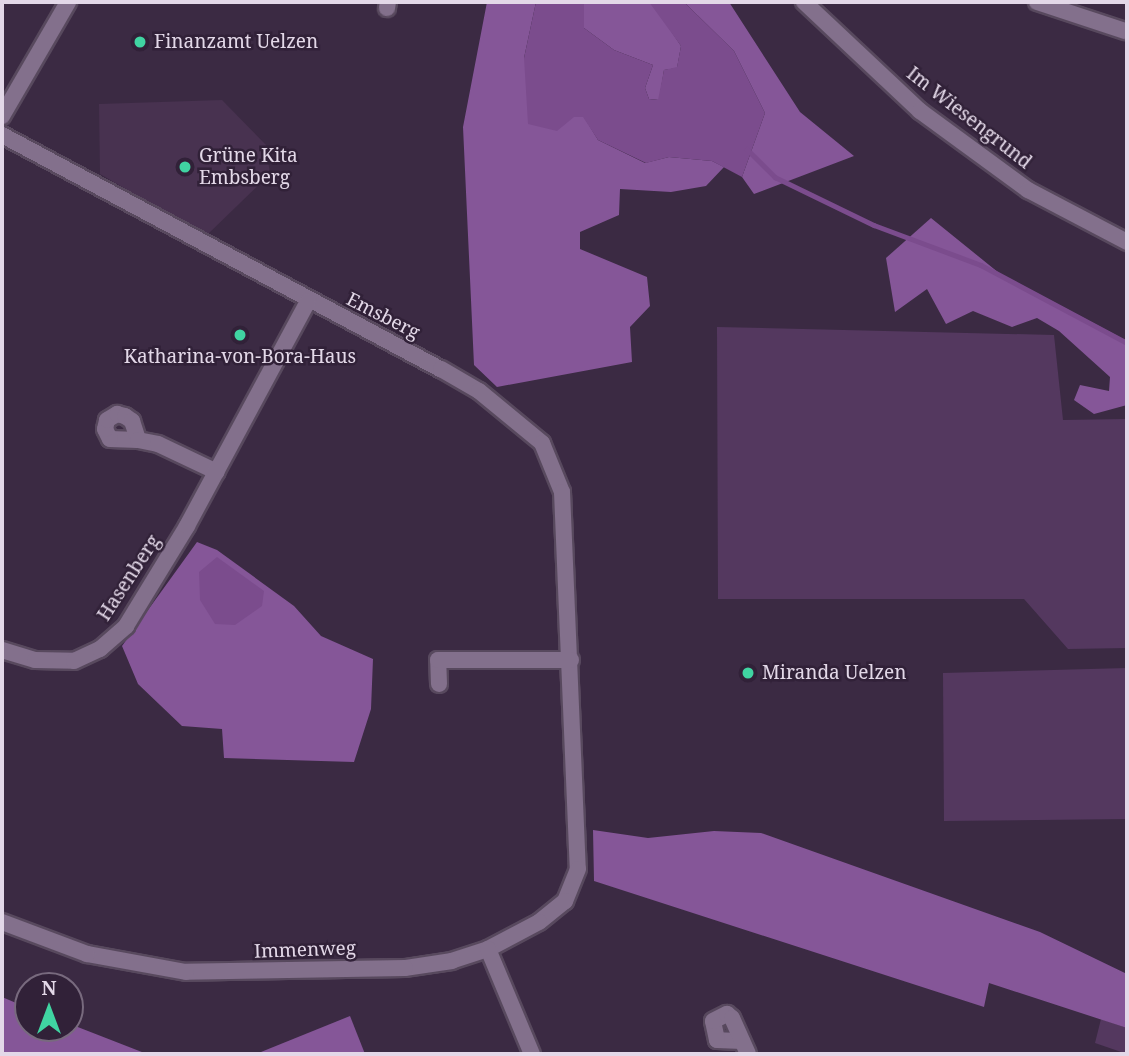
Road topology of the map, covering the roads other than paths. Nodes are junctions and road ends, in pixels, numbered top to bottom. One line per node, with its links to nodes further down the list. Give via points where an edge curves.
1 (68, 2): 5 (street)
2 (804, 2): 7 (street, Im Wiesengrund, via 920,111 1028,190)
3 (1037, 2): 4 (street)
4 (1125, 31)
5 (2, 116)
6 (2, 135): 8 (street, Emsberg)
7 (1127, 242)
8 (308, 301): 10 (street, Hasenberg); 12 (street, Emsberg, via 479,391 542,443 562,492)
9 (138, 440): 10 (street, via 158,444)
10 (218, 472): 11 (street, Hasenberg, via 141,605 112,641 88,656 57,663)
11 (2, 650)
12 (571, 660): 13 (street, via 438,660); 14 (street, Emsberg)
13 (439, 684)
14 (578, 869): 16 (street, Immenweg, via 565,901 539,922)
15 (2, 922): 16 (street, Immenweg, via 87,954 186,972 405,968 452,961)
16 (488, 949): 17 (street)
17 (532, 1054)

